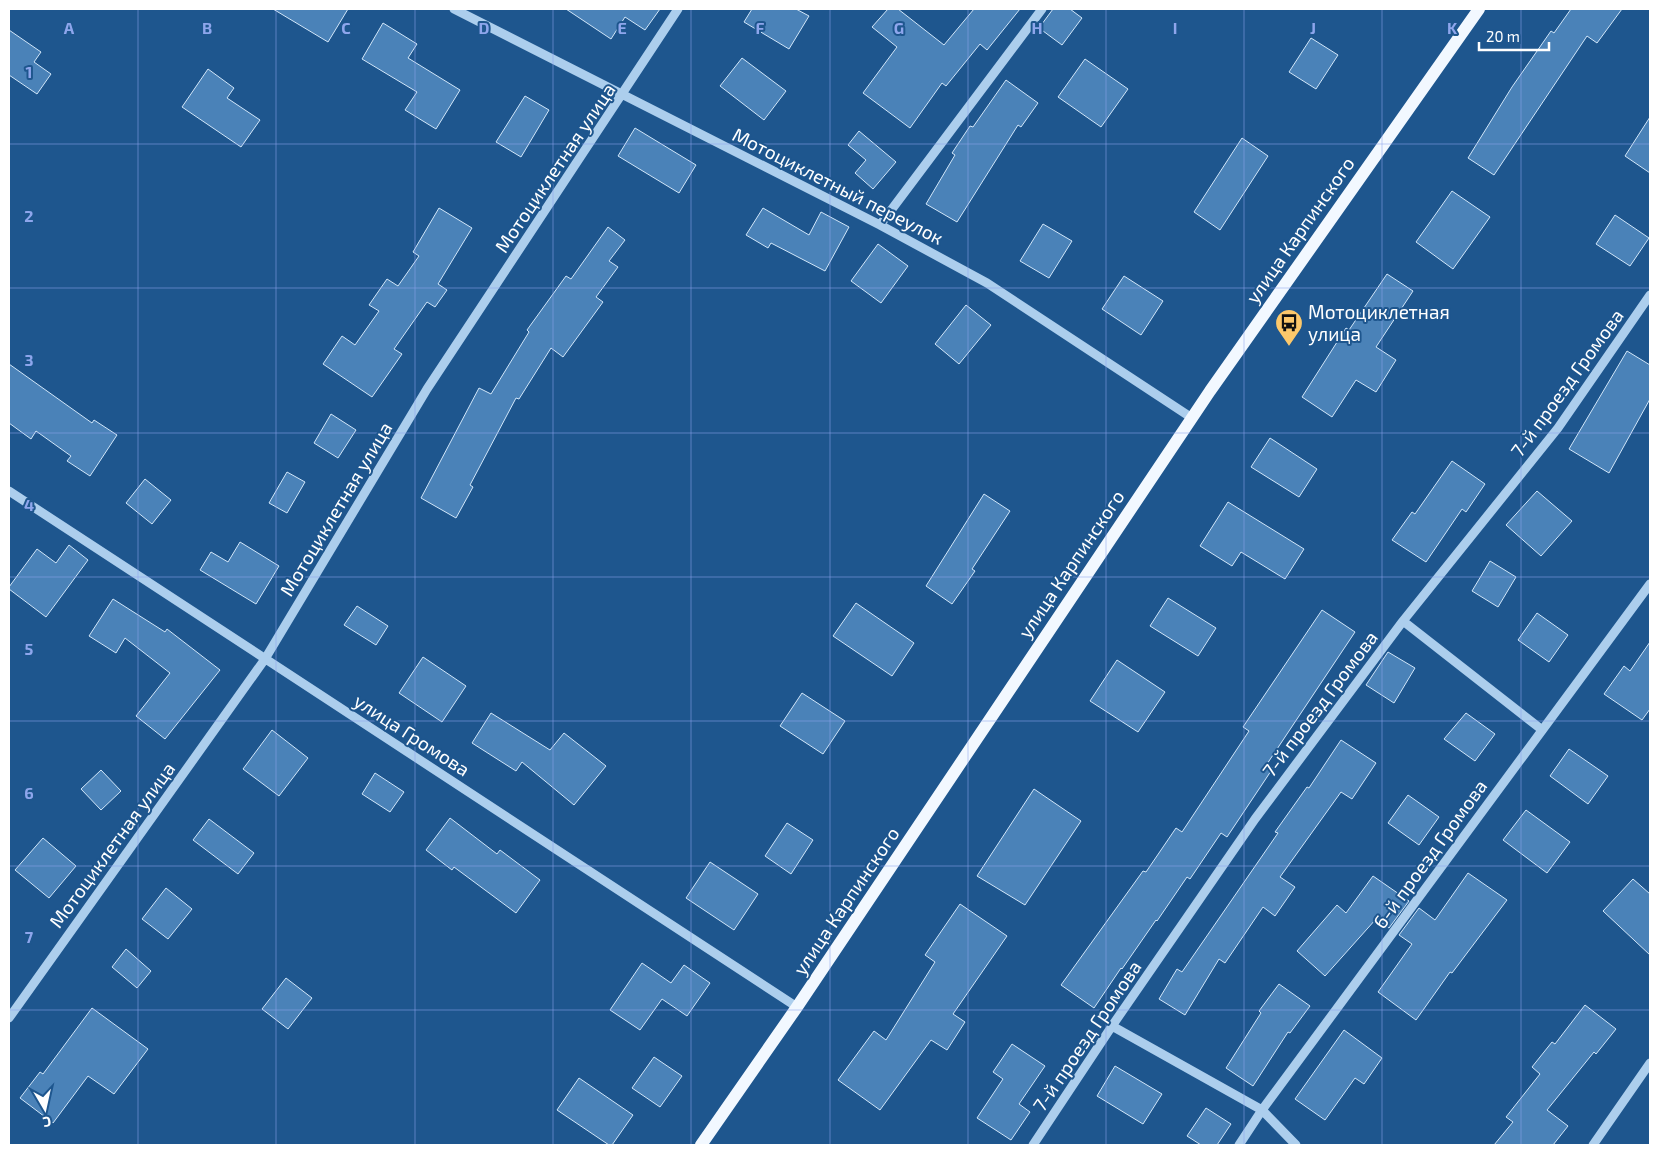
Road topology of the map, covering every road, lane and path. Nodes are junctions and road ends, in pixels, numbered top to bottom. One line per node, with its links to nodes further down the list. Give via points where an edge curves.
1 (454, 9): 5 (street, Мотоциклетный переулок)
2 (678, 9): 5 (street, Мотоциклетная улица)
3 (1042, 9): 6 (street)
4 (1479, 9): 8 (main road, улица Карпинского)
5 (624, 94): 6 (street, Мотоциклетный переулок); 12 (street, Мотоциклетная улица, via 427,389)
6 (880, 225): 8 (street, Мотоциклетный переулок, via 987,283)
7 (1650, 295): 11 (street, 7-й проезд Громова, via 1558,428)
8 (1192, 418): 14 (main road, улица Карпинского)
9 (9, 491): 12 (street, улица Громова)
10 (1650, 584): 13 (street, 6-й проезд Громова)
11 (1402, 620): 13 (street); 17 (street, 7-й проезд Громова, via 1255,819)
12 (265, 659): 14 (street, улица Громова); 15 (street, Мотоциклетная улица)
13 (1542, 729): 19 (street, 6-й проезд Громова)
14 (797, 1007): 20 (main road, улица Карпинского)
15 (12, 1008): 16 (street, Мотоциклетная улица)
16 (9, 1018)
17 (1112, 1026): 19 (street); 21 (street, 7-й проезд Громова)
18 (1650, 1063): 24 (street)
19 (1262, 1110): 22 (street, 6-й проезд Громова); 23 (street)
20 (701, 1145)
21 (1033, 1145)
22 (1239, 1145)
23 (1296, 1145)
24 (1593, 1145)

